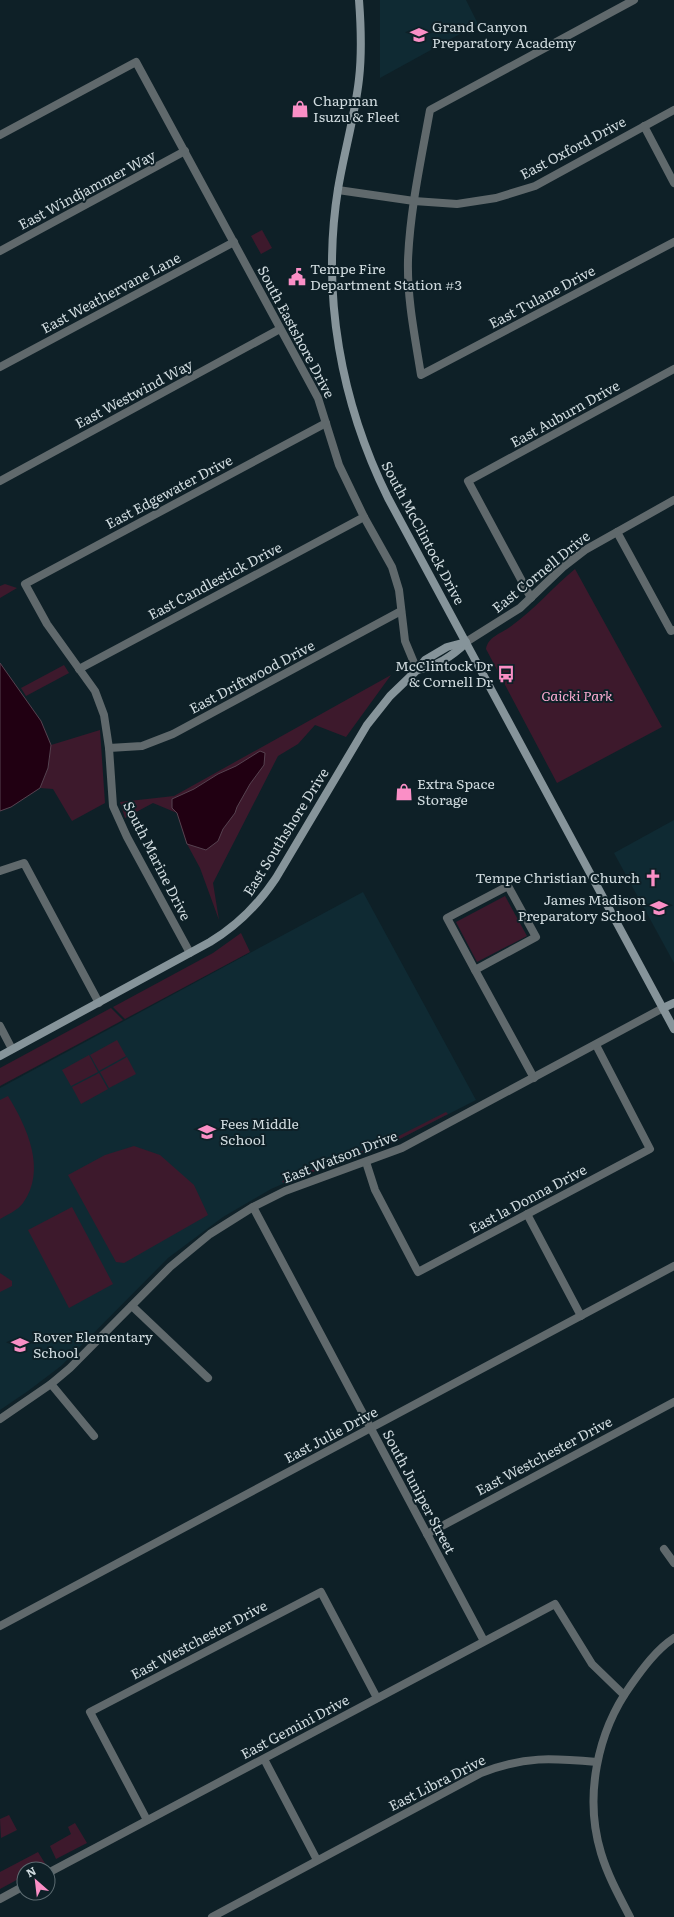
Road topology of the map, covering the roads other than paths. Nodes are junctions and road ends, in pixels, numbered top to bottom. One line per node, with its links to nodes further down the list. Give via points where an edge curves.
1 (359, 0): 8 (main road, South McClintock Drive, via 359,79)
2 (634, 0): 9 (street, via 430,110)
3 (674, 110): 4 (street, East Oxford Drive)
4 (644, 126): 7 (street); 9 (street, East Oxford Drive, via 535,186 496,198 457,204)
5 (0, 136): 6 (street, South Eastshore Drive, via 136,62)
6 (185, 152): 10 (street, South Eastshore Drive); 12 (street, East Windjammer Way)
7 (674, 183)
8 (338, 190): 9 (street, East Oxford Drive); 25 (main road, South McClintock Drive, via 333,246 333,290 340,353 353,411 379,480)
9 (414, 201): 11 (street, East Tulane Drive, via 408,261 411,310 422,375)
10 (234, 242): 13 (street, South Eastshore Drive); 14 (street, East Weathervane Lane)
11 (674, 242)
12 (0, 251)
13 (280, 329): 16 (street, South Eastshore Drive, via 318,398); 17 (street, East Westwind Way)
14 (0, 367)
15 (674, 369): 22 (street, East Auburn Drive, via 468,481)
16 (326, 423): 19 (street, South Eastshore Drive, via 339,465); 21 (street, East Edgewater Drive)
17 (0, 481)
18 (674, 500): 20 (street, East Cornell Drive)
19 (364, 517): 23 (street, South Eastshore Drive, via 392,567 399,590); 26 (street, East Candlestick Drive)
20 (617, 532): 22 (street, East Cornell Drive, via 585,550); 24 (street)
21 (25, 584): 26 (street, South Marine Drive, via 47,624)
22 (531, 598): 25 (street, East Cornell Drive, via 500,622)
23 (401, 611): 27 (street, South Eastshore Drive, via 405,642); 28 (street, East Driftwood Drive, via 173,734 142,746)
24 (673, 631)
25 (466, 642): 27 (main road, East Southshore Drive, via 447,647 425,660); 34 (main road, South McClintock Drive)
26 (79, 669): 28 (street, South Marine Drive, via 97,697 104,715)
27 (417, 670): 30 (main road, East Southshore Drive, via 390,696 367,725 265,894 234,926)
28 (109, 748): 30 (street, South Marine Drive, via 113,806)
29 (0, 871): 32 (street, via 24,863)
30 (190, 953): 32 (main road, East Southshore Drive)
31 (475, 970): 31 (street, via 536,937 508,886 447,918); 40 (street)
32 (99, 1003): 38 (main road, East Southshore Drive)
33 (674, 1003): 34 (main road, East Watson Drive)
34 (663, 1008): 36 (main road, South McClintock Drive); 37 (street, East Watson Drive)
35 (0, 1026): 38 (street)
36 (674, 1028)
37 (596, 1044): 40 (street, East Watson Drive); 43 (street, East la Donna Drive, via 650,1149)
38 (12, 1049): 39 (main road, East Southshore Drive)
39 (0, 1056)
40 (534, 1078): 41 (street, East Watson Drive, via 424,1137)
41 (366, 1162): 42 (street, East Watson Drive, via 285,1191); 43 (street, East la Donna Drive, via 375,1190 418,1272)
42 (253, 1207): 45 (street, East Watson Drive, via 210,1234 182,1256); 51 (street, South Juniper Street)
43 (527, 1214): 46 (street)
44 (674, 1266): 46 (street, East Julie Drive)
45 (132, 1306): 47 (street); 48 (street, East Watson Drive)
46 (581, 1316): 51 (street, East Julie Drive)
47 (208, 1378)
48 (51, 1384): 50 (street, East Watson Drive); 52 (street)
49 (674, 1402): 53 (street, East Westchester Drive)
50 (0, 1419)
51 (370, 1429): 53 (street, South Juniper Street); 56 (street, East Julie Drive)
52 (94, 1436)
53 (426, 1534): 58 (street, South Juniper Street)
54 (664, 1549): 55 (street)
55 (674, 1562)
56 (0, 1626)
57 (674, 1638): 59 (street, via 644,1666)
58 (484, 1641): 59 (street, East Gemini Drive, via 555,1604 592,1664); 60 (street, East Gemini Drive)
59 (624, 1695): 62 (street, via 606,1728)
60 (377, 1698): 61 (street, East Gemini Drive); 63 (street, East Westchester Drive, via 321,1592 90,1712)
61 (264, 1759): 63 (street, East Gemini Drive); 64 (street)
62 (597, 1762): 64 (street, East Libra Drive, via 553,1758 502,1765 481,1773); 69 (street, via 594,1802 601,1852 609,1876)
63 (147, 1820): 65 (street, East Gemini Drive)
64 (317, 1860): 68 (street, East Libra Drive)
65 (56, 1869)
66 (16, 1890): 67 (street)
67 (0, 1899)
68 (212, 1917)
69 (630, 1917)

